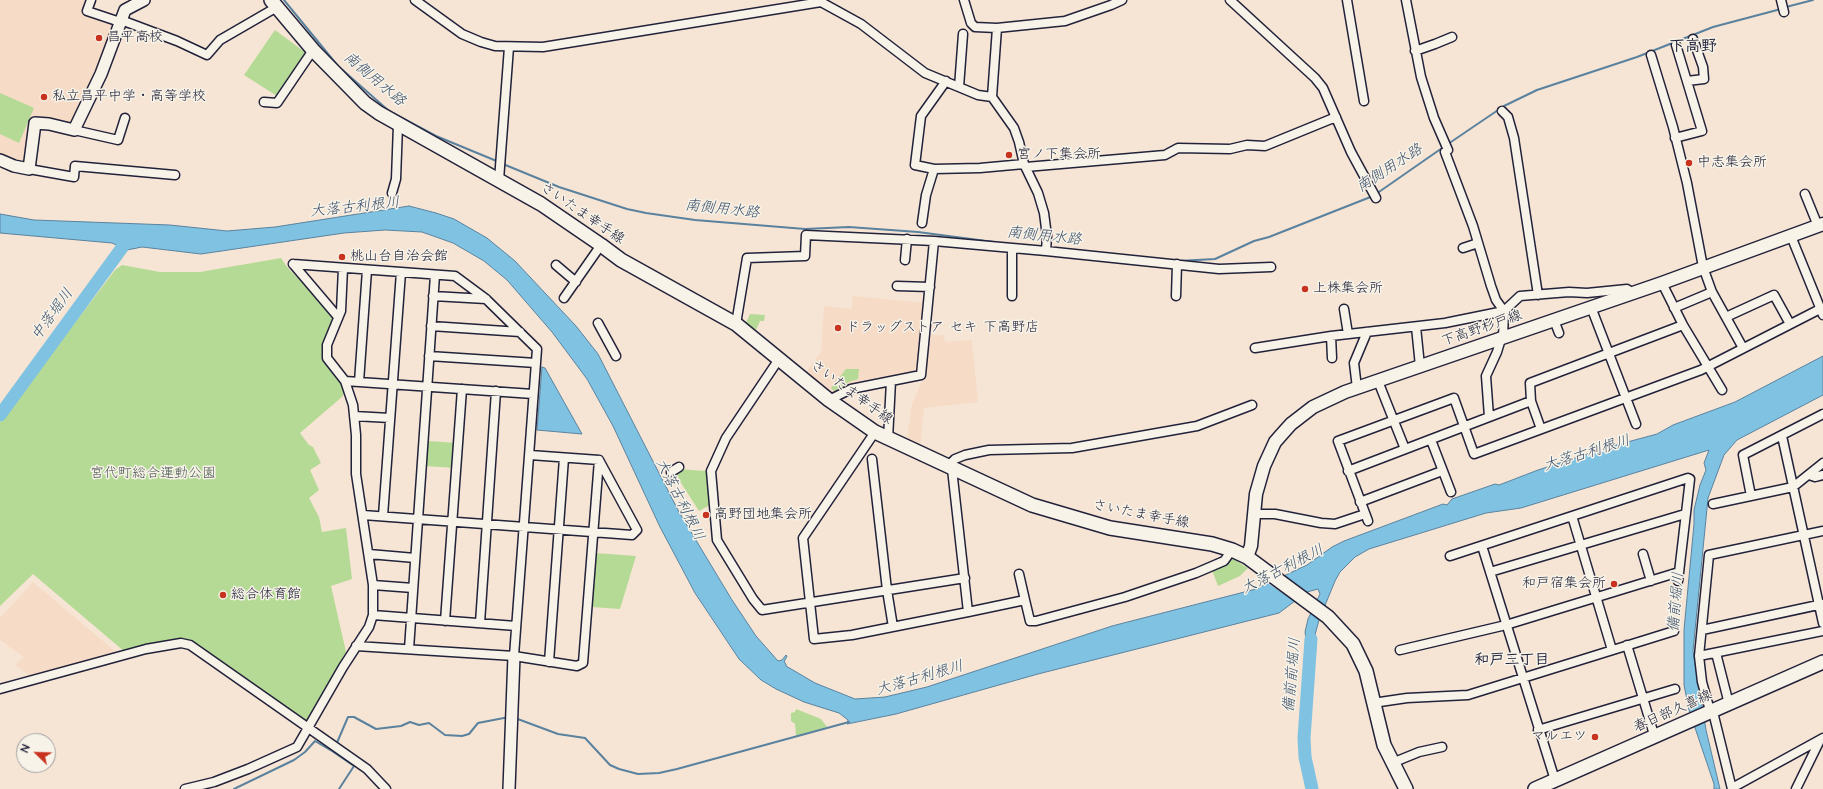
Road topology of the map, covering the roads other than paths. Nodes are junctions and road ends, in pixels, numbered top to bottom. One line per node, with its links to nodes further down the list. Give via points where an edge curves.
1 (91, 0): 14 (street, via 87,10)
2 (144, 0): 14 (street, via 125,10)
3 (415, 0): 20 (street, via 462,34 481,42)
4 (964, 0): 15 (street, via 971,23 975,27)
5 (1122, 0): 11 (street)
6 (1230, 0): 31 (street, via 1315,78 1323,88)
7 (1347, 0): 28 (street)
8 (1406, 0): 22 (street)
9 (1781, 0): 13 (street)
10 (821, 1): 20 (street, via 586,41 543,47); 24 (street, via 861,24 925,73)
11 (1110, 3): 15 (street, via 1065,21)
12 (274, 4): 14 (street, via 220,40 207,55 178,41); 21 (main road, さいたま幸手線)
13 (1784, 12)
14 (121, 21): 34 (street, via 101,74)
15 (997, 28): 27 (street)
16 (963, 34): 26 (street)
17 (1452, 37): 22 (street)
18 (1693, 39): 25 (street, via 1703,67 1704,79)
19 (1676, 45): 25 (street)
20 (509, 47): 41 (street)
21 (313, 50): 29 (street, via 277,103); 33 (main road, さいたま幸手線, via 365,103)
22 (1415, 50): 50 (street, via 1434,118)
23 (1651, 56): 35 (street)
24 (946, 81): 26 (street); 38 (street, via 921,116 915,165)
25 (1687, 81): 35 (street, via 1702,131)
26 (959, 87): 27 (street, via 978,95)
27 (992, 97): 37 (street, via 1014,128)
28 (1364, 101)
29 (264, 102)
30 (1502, 111): 70 (street, via 1508,117 1514,138)
31 (1336, 117): 37 (street, via 1265,146 1247,145 1230,149 1178,148 1165,155); 44 (street, via 1351,152)
32 (125, 118): 34 (street, via 118,140)
33 (398, 125): 41 (main road, さいたま幸手線); 42 (street, via 396,179)
34 (74, 130): 39 (street, via 35,123)
35 (1675, 138): 59 (street, via 1687,183)
36 (0, 160): 39 (street)
37 (1025, 165): 38 (street); 54 (street, via 1044,213)
38 (934, 169): 45 (street, via 926,195)
39 (30, 170): 40 (street, via 74,177 75,166)
40 (175, 175)
41 (499, 180): 51 (main road, さいたま幸手線, via 541,204)
42 (392, 193)
43 (1805, 194): 46 (street)
44 (1376, 198)
45 (922, 223)
46 (1820, 225): 47 (main road, 下高野杉戸線)
47 (1791, 236): 59 (main road, 下高野杉戸線); 80 (street)
48 (907, 239): 49 (street); 55 (street); 85 (street, via 806,235 806,256 747,258)
49 (934, 241): 52 (street); 67 (street)
50 (1478, 243): 53 (street); 79 (street, via 1496,300)
51 (601, 245): 64 (street); 85 (main road, さいたま幸手線, via 621,260)
52 (1012, 248): 54 (street); 72 (street)
53 (1463, 248)
54 (1046, 251): 56 (street)
55 (905, 260)
56 (1177, 264): 58 (street, via 1218,269); 73 (street)
57 (556, 265): 64 (street)
58 (1271, 267)
59 (1703, 267): 65 (main road, 下高野杉戸線); 68 (street)
60 (343, 268): 61 (street); 81 (street, via 341,311); 81 (street, via 293,264)
61 (367, 270): 62 (street); 109 (street)
62 (401, 272): 63 (street); 110 (street)
63 (435, 274): 71 (street); 75 (street, via 455,276)
64 (576, 282): 74 (street)
65 (1662, 283): 69 (main road, 下高野杉戸線); 77 (street)
66 (897, 286): 67 (street)
67 (930, 287): 107 (street, via 921,375)
68 (1712, 292): 77 (street); 82 (street)
69 (1632, 293): 70 (street, via 1627,289); 76 (main road, 下高野杉戸線)
70 (1538, 294): 79 (street, via 1520,296)
71 (434, 296): 75 (street); 88 (street)
72 (1012, 296)
73 (1176, 296)
74 (564, 298)
75 (486, 299): 90 (street)
76 (1591, 307): 83 (main road, 下高野杉戸線); 98 (street)
77 (1674, 308): 87 (street)
78 (1344, 309): 93 (street)
79 (1504, 311): 89 (street); 95 (street)
80 (1822, 312): 86 (street)
81 (338, 317): 106 (street, via 327,345 327,358)
82 (1726, 317): 86 (street, via 1774,295); 97 (street)
83 (1554, 320): 92 (street); 95 (main road, 下高野杉戸線)
84 (598, 323): 100 (street)
85 (736, 324): 102 (main road, さいたま幸手線)
86 (1790, 324): 97 (street)
87 (1683, 325): 98 (street); 105 (street)
88 (431, 326): 90 (street); 99 (street)
89 (1416, 327): 91 (street); 104 (street)
90 (520, 332): 103 (street, via 537,349)
91 (1367, 332): 93 (street); 112 (street, via 1354,363)
92 (1559, 333)
93 (1348, 334): 94 (street)
94 (1331, 336): 96 (street); 101 (street)
95 (1502, 338): 104 (main road, 下高野杉戸線); 123 (street, via 1486,376)
96 (1255, 348)
97 (1743, 348): 105 (street)
98 (1609, 354): 117 (street); 119 (street, via 1530,383)
99 (429, 356): 103 (street); 111 (street)
100 (616, 356)
101 (1332, 358)
102 (779, 359): 118 (main road, さいたま幸手線); 181 (street, via 726,438 710,471 717,540 762,610)
103 (536, 364): 116 (street)
104 (1420, 366): 108 (main road, 下高野杉戸線)
105 (1707, 367): 114 (street); 117 (street)
106 (345, 381): 109 (street); 122 (street)
107 (891, 381): 118 (street, via 851,389); 131 (street)
108 (1378, 381): 112 (main road, 下高野杉戸線); 125 (street)
109 (359, 382): 110 (street)
110 (392, 384): 111 (street); 124 (street)
111 (427, 386): 113 (street); 156 (street)
112 (1357, 388): 151 (main road, 下高野杉戸線, via 1313,407 1275,442 1264,466 1256,494)
113 (462, 389): 115 (street); 157 (street)
114 (1722, 390)
115 (496, 391): 116 (street); 158 (street)
116 (533, 394): 134 (street)
117 (1626, 397): 126 (street); 128 (street)
118 (830, 400): 129 (main road, さいたま幸手線)
119 (1531, 402): 123 (street); 128 (street)
120 (1252, 405): 140 (street, via 1197,426 1072,448 989,450 965,455 955,459)
121 (1823, 414): 130 (street)
122 (354, 416): 124 (street); 153 (street, via 356,474)
123 (1489, 417): 127 (street)
124 (390, 418): 154 (street)
125 (1394, 421): 127 (street, via 1454,398); 133 (street); 141 (street, via 1338,441)
126 (1636, 424)
127 (1464, 427): 128 (street, via 1474,454); 132 (street)
128 (1541, 429)
129 (875, 432): 131 (main road, さいたま幸手線); 181 (street, via 803,538)
130 (1782, 436): 146 (street); 148 (street, via 1743,455)
131 (888, 439): 140 (main road, さいたま幸手線)
132 (1431, 440): 133 (street); 142 (street)
133 (1405, 449): 141 (street)
134 (530, 455): 135 (street); 159 (street)
135 (564, 458): 137 (street); 160 (street)
136 (872, 459): 178 (street)
137 (599, 460): 162 (street); 162 (street, via 638,530 632,535)
138 (1823, 463): 144 (street)
139 (679, 467): 143 (street)
140 (950, 468): 166 (main road, さいたま幸手線, via 1032,505 1060,514 1110,528 1212,544); 174 (street)
141 (1348, 471): 149 (street)
142 (1442, 471): 147 (street); 149 (street)
143 (671, 472)
144 (1809, 475): 145 (street); 146 (street)
145 (1823, 475)
146 (1793, 487): 148 (street); 163 (street)
147 (1450, 492)
148 (1751, 496): 150 (street)
149 (1360, 502): 151 (street, via 1366,517 1335,524 1275,514)
150 (1713, 504)
151 (1254, 514): 170 (main road, 下高野杉戸線)
152 (1685, 514): 155 (street, via 1690,479 1688,478); 164 (street); 175 (street, via 1679,576)
153 (363, 515): 154 (street); 167 (street)
154 (383, 516): 156 (street)
155 (1572, 516): 164 (street); 165 (street)
156 (418, 520): 157 (street); 171 (street)
157 (453, 523): 158 (street); 186 (street)
158 (487, 525): 159 (street); 187 (street)
159 (524, 528): 160 (street); 190 (street)
160 (558, 530): 162 (street); 203 (street)
161 (1823, 531): 163 (street)
162 (593, 532): 203 (street, via 583,663 577,666)
163 (1804, 536): 182 (street); 192 (street, via 1709,555)
164 (1580, 545): 172 (street); 179 (street)
165 (1482, 546): 169 (street); 172 (street)
166 (1232, 550): 170 (main road, さいたま幸手線); 180 (street, via 1224,561 1196,573 1125,597 1036,621 1030,621)
167 (369, 554): 171 (street); 176 (street)
168 (1642, 554): 175 (street)
169 (1450, 556)
170 (1247, 557): 210 (main road, さいたま幸手線, via 1328,617 1347,636 1358,652 1366,671)
171 (415, 558): 177 (street)
172 (1490, 572): 189 (street)
173 (1019, 574): 180 (street)
174 (964, 578): 178 (street); 183 (street)
175 (1651, 581): 179 (street)
176 (373, 585): 177 (street); 184 (street)
177 (413, 588): 185 (street)
178 (887, 590): 181 (street); 191 (street)
179 (1596, 597): 189 (street); 199 (street)
180 (1025, 600): 183 (street)
181 (810, 602): 191 (street, via 814,639 852,635)
182 (1821, 605): 188 (street); 192 (street)
183 (968, 612): 191 (street)
184 (373, 615): 185 (street); 196 (street, via 369,627)
185 (411, 618): 186 (street); 197 (street)
186 (446, 620): 187 (street)
187 (480, 623): 190 (street)
188 (1823, 623)
189 (1506, 624): 198 (street); 205 (street)
190 (516, 626): 201 (street)
191 (893, 626)
192 (1702, 630): 202 (street)
193 (1674, 631): 195 (street)
194 (1823, 631): 200 (street)
195 (1627, 645): 199 (street); 208 (street)
196 (356, 646): 197 (street); 214 (street)
197 (409, 649): 201 (street)
198 (1400, 650)
199 (1612, 650): 205 (street)
200 (1716, 653): 202 (street); 211 (street)
201 (514, 656): 203 (street); 223 (street)
202 (1699, 656): 213 (street)
203 (549, 662)
204 (1823, 662): 211 (main road, 春日部久喜線)
205 (1523, 678): 210 (street, via 1459,696 1407,698); 215 (street)
206 (0, 689): 214 (street, via 146,649 181,643 190,646)
207 (1675, 689): 208 (street)
208 (1643, 698): 212 (street); 216 (street)
209 (1604, 700): 212 (street)
210 (1373, 703): 219 (main road, さいたま幸手線, via 1384,745)
211 (1729, 704): 213 (main road, 春日部久喜線)
212 (1608, 709): 215 (street)
213 (1710, 713): 216 (main road, 春日部久喜線); 226 (street)
214 (308, 728): 221 (street, via 297,747 214,782); 222 (street, via 367,769)
215 (1538, 730): 220 (street)
216 (1655, 738): 220 (main road, 春日部久喜線)
217 (1822, 739): 226 (street); 227 (street)
218 (1442, 747): 219 (street, via 1419,752)
219 (1392, 763): 224 (main road, さいたま幸手線)
220 (1555, 780): 225 (main road, 春日部久喜線)
221 (186, 789)
222 (386, 789)
223 (510, 789)
224 (1406, 789)
225 (1535, 789)
226 (1732, 789)
227 (1796, 789)

